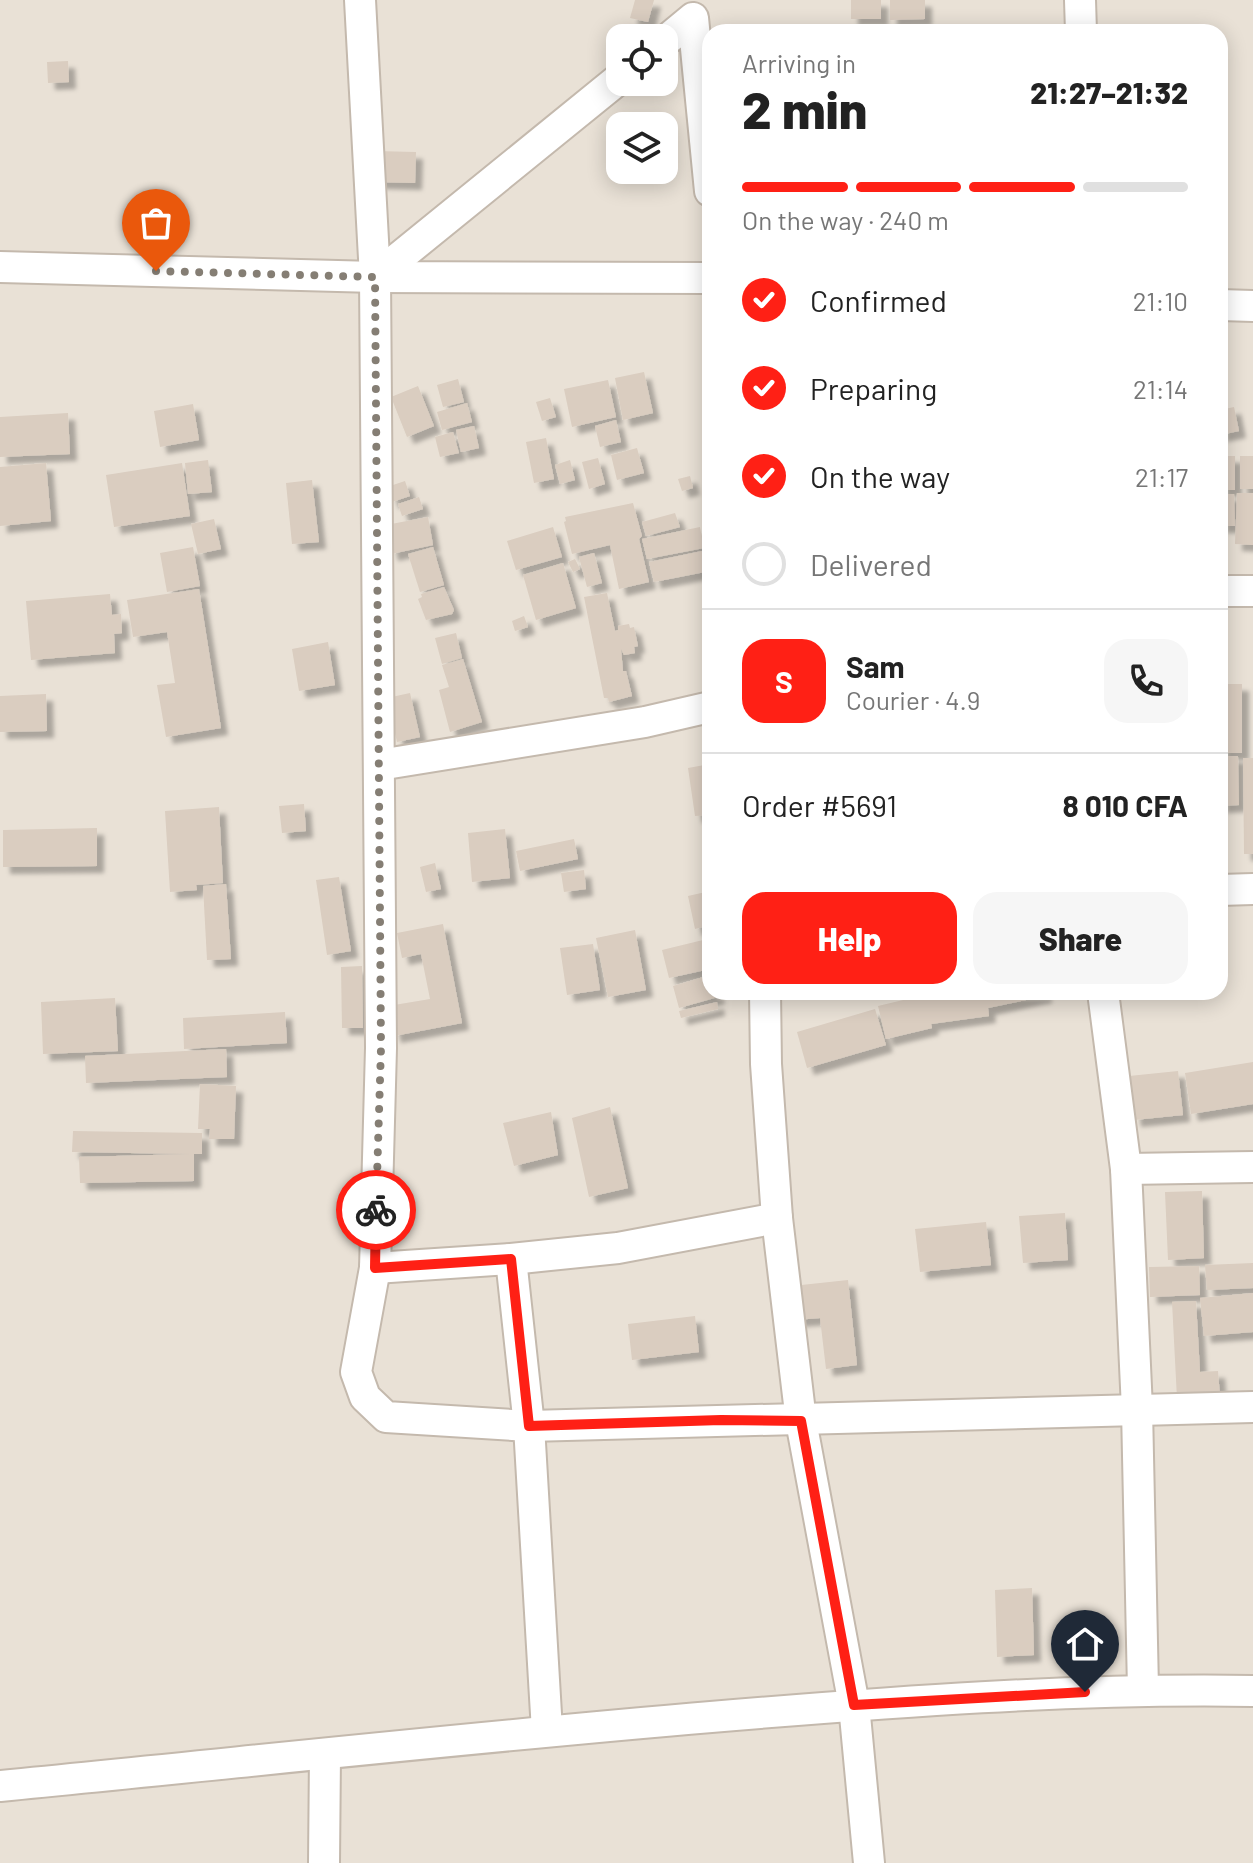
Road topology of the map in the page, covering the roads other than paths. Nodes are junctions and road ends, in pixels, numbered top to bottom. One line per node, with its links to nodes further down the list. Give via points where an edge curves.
1 (360, 0): 9 (street)
2 (1080, 0): 4 (street)
3 (693, 9): 5 (street); 7 (street)
4 (1081, 24)
5 (678, 26)
6 (606, 89): 9 (street)
7 (702, 105)
8 (0, 267): 9 (street)
9 (375, 277): 10 (street); 16 (street)
10 (702, 278)
11 (1228, 305): 12 (street)
12 (1253, 306)
13 (1228, 591): 14 (street)
14 (1253, 591)
15 (702, 709): 16 (street)
16 (379, 765): 25 (street, via 381,1048)
17 (1253, 889): 18 (street)
18 (1228, 890)
19 (765, 1000): 23 (street)
20 (1104, 1000): 22 (street)
21 (1253, 1167): 22 (street)
22 (1126, 1169): 27 (street)
23 (777, 1218): 24 (street, via 618,1248); 28 (street)
24 (511, 1259): 25 (street); 29 (street)
25 (375, 1268): 29 (street, via 356,1372 365,1397 386,1417)
26 (1253, 1407): 27 (street)
27 (1137, 1409): 28 (street); 30 (street)
28 (801, 1421): 29 (street); 32 (street)
29 (529, 1426): 33 (street)
30 (1143, 1689): 31 (street); 32 (street)
31 (1253, 1691)
32 (854, 1705): 33 (street); 37 (street)
33 (547, 1731): 34 (street)
34 (325, 1754): 35 (street); 36 (street)
35 (0, 1786)
36 (324, 1863)
37 (869, 1863)

